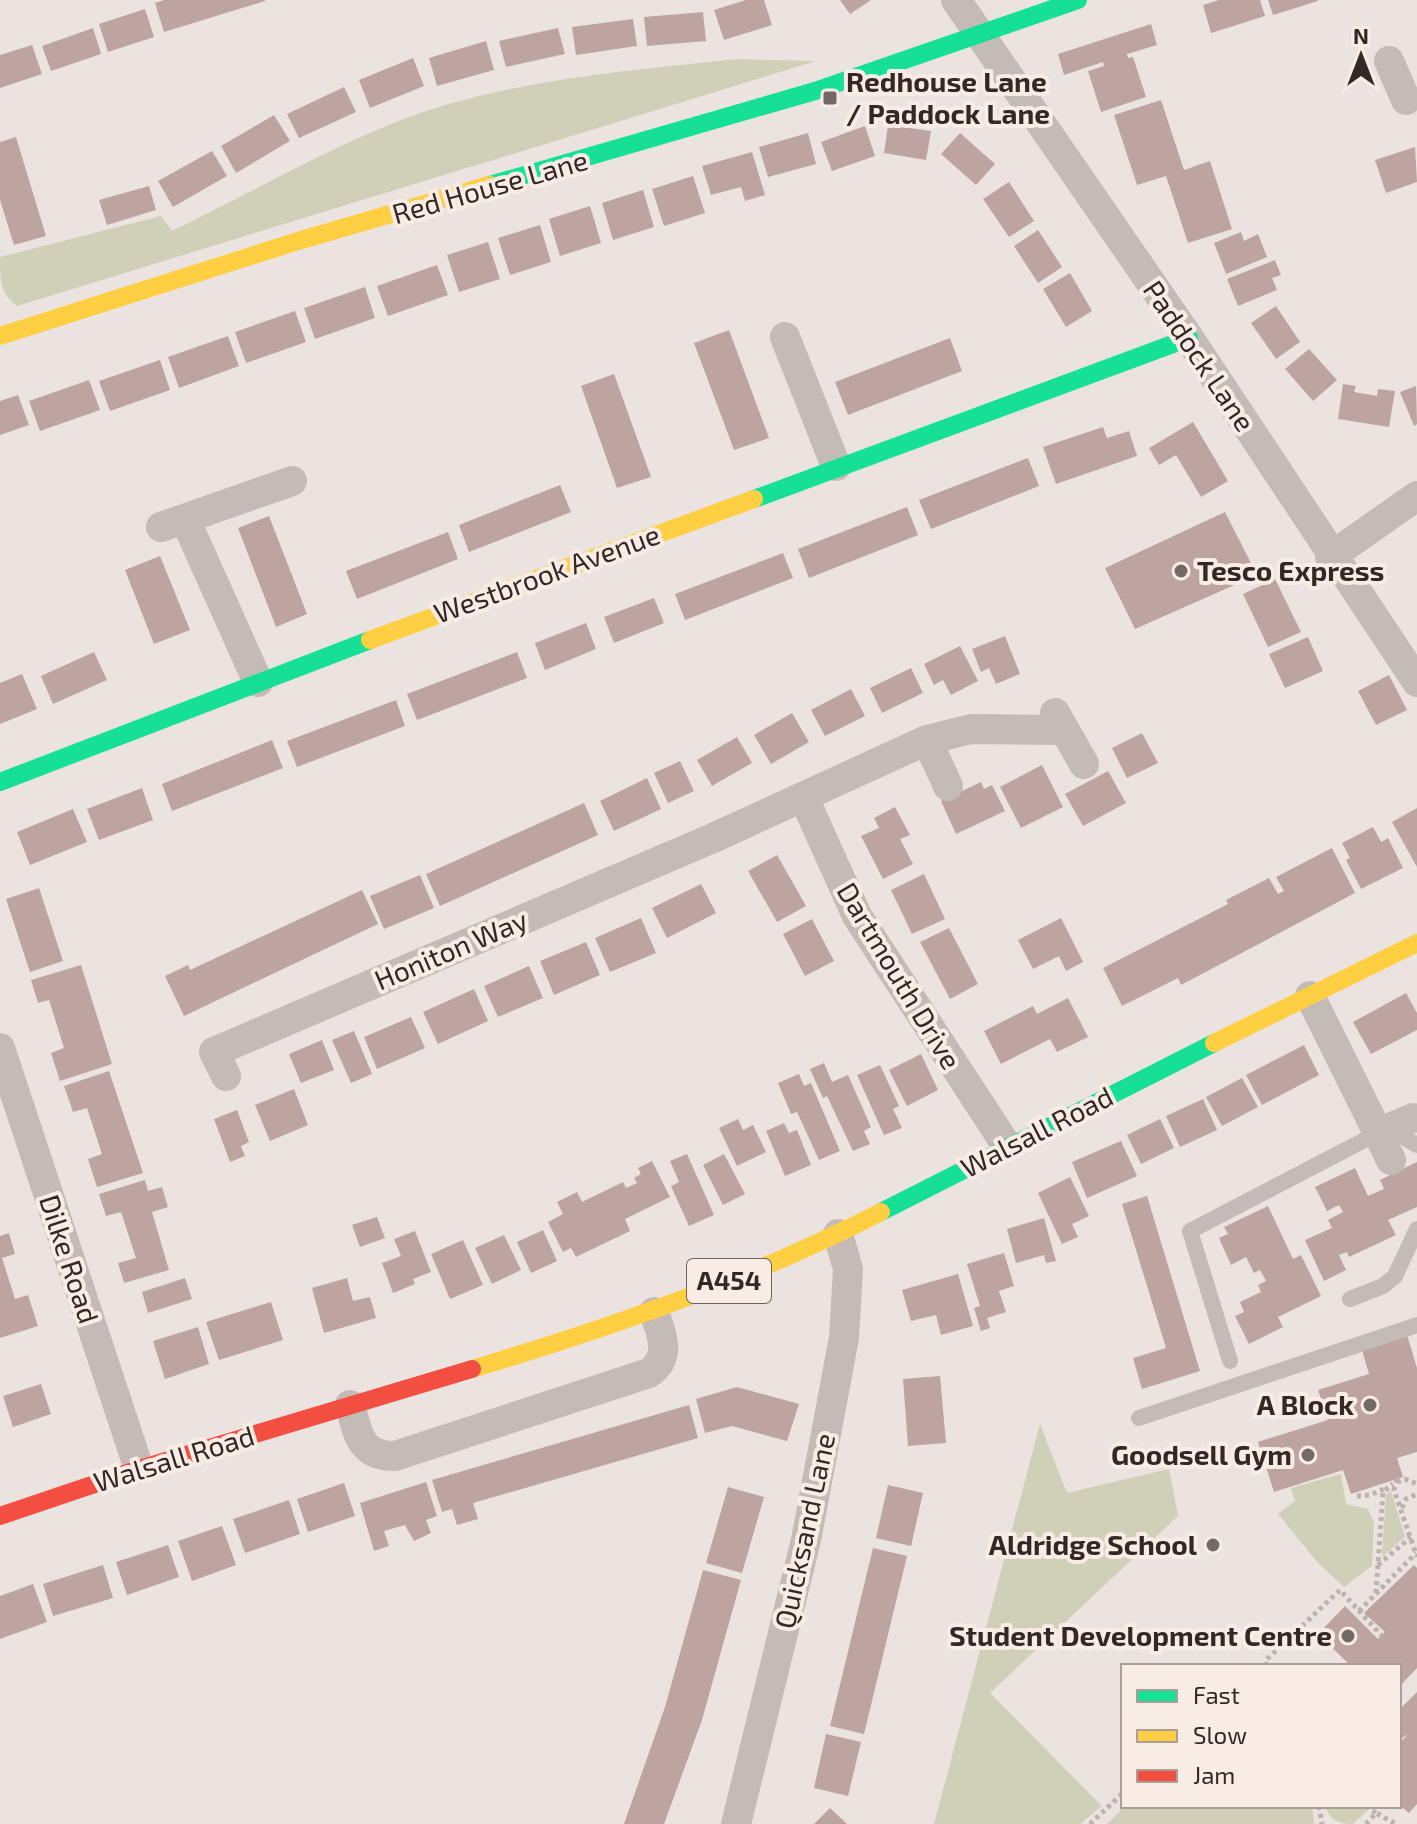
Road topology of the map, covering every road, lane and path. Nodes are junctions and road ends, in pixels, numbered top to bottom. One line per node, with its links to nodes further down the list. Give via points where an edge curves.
1 (956, 0): 3 (street, Paddock Lane)
2 (1078, 0): 3 (street, Red House Lane)
3 (979, 32): 6 (street, Red House Lane, via 815,91 298,241); 8 (street, Paddock Lane)
4 (1389, 61): 5 (street)
5 (1401, 102)
6 (0, 336)
7 (785, 337): 9 (street)
8 (1189, 338): 9 (street, Westbrook Avenue); 12 (street, Paddock Lane)
9 (836, 466): 13 (street, Westbrook Avenue)
10 (292, 481): 13 (street, via 173,523)
11 (1417, 496): 12 (street)
12 (1330, 557): 14 (street, Paddock Lane)
13 (258, 682): 17 (street, Westbrook Avenue)
14 (1417, 682)
15 (927, 740): 16 (street, Honiton Way, via 971,729 1059,721); 18 (street); 19 (street, Honiton Way)
16 (1084, 764)
17 (0, 782)
18 (948, 786)
19 (804, 798): 23 (street, Honiton Way, via 717,848 214,1052); 25 (street, Dartmouth Drive, via 857,916)
20 (1417, 943): 21 (street, Walsall Road / A454)
21 (1310, 996): 24 (street); 25 (street, Walsall Road / A454)
22 (0, 1048): 35 (street, Dilke Road)
23 (226, 1076)
24 (1403, 1128): 26 (street); 32 (lane, via 1190,1231)
25 (1007, 1146): 28 (street, Walsall Road / A454)
26 (1391, 1160)
27 (1417, 1229): 29 (lane, via 1395,1276)
28 (838, 1234): 30 (street, Walsall Road / A454); 52 (street, Quicksand Lane, via 848,1269 844,1338 806,1540)
29 (1350, 1299)
30 (654, 1312): 33 (street, Walsall Road / A454); 33 (street, via 664,1355 649,1373 395,1456 369,1452 360,1443)
31 (1417, 1325): 34 (lane)
32 (1230, 1361)
33 (350, 1405): 35 (street, Walsall Road / A454)
34 (1139, 1418)
35 (139, 1469): 41 (street, Walsall Road / A454)
36 (1396, 1482): 37 (path); 39 (path); 40 (path); 44 (path, via 1383,1492)
37 (1417, 1484)
38 (1417, 1494): 40 (path)
39 (1357, 1496)
40 (1401, 1509): 42 (path)
41 (0, 1516)
42 (1411, 1537): 43 (path); 44 (path)
43 (1416, 1555): 45 (path)
44 (1378, 1566): 45 (path)
45 (1376, 1593): 46 (path)
46 (1359, 1611): 47 (path); 48 (path, via 1340,1590)
47 (1382, 1636)
48 (1265, 1663)
49 (1121, 1795): 53 (path)
50 (1369, 1808): 51 (path)
51 (1376, 1813): 54 (path); 55 (path)
52 (736, 1824)
53 (1090, 1824)
54 (1366, 1824)
55 (1396, 1824)

